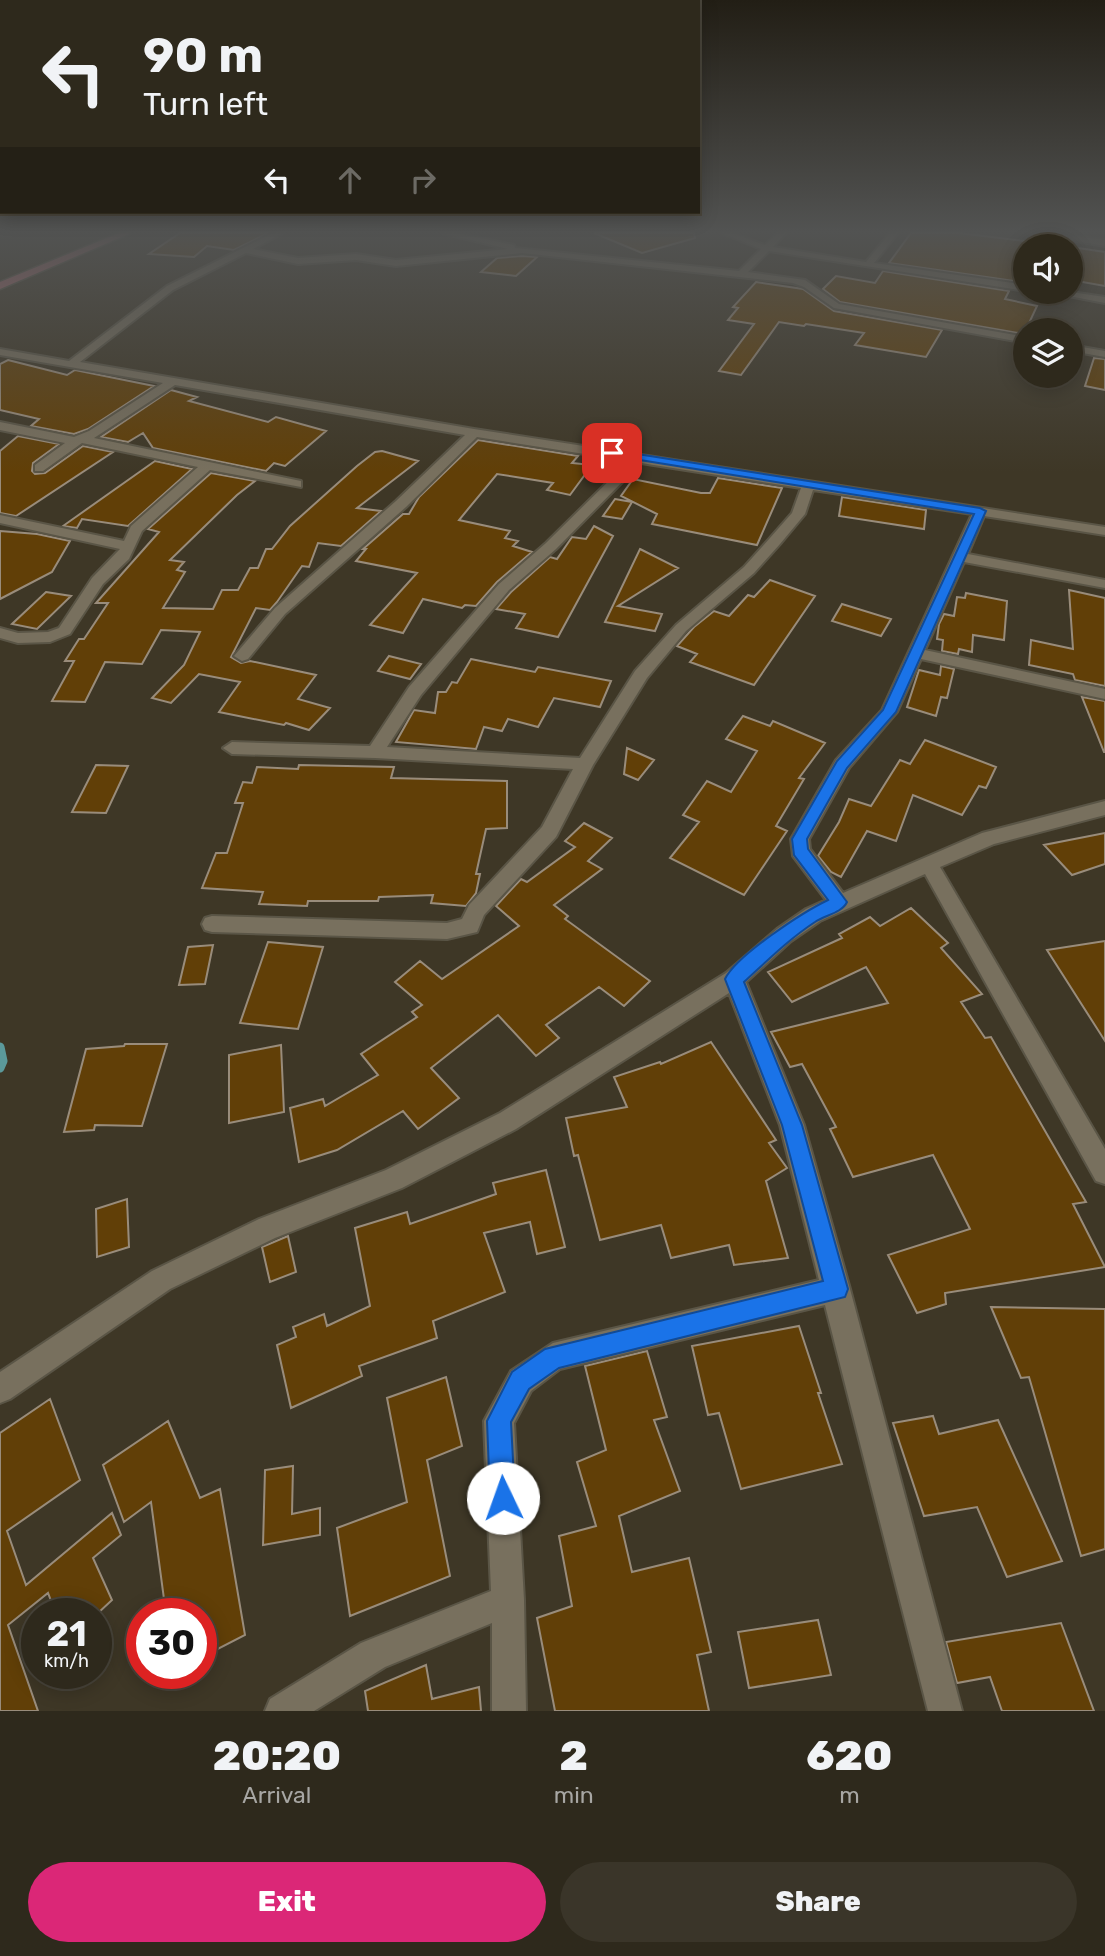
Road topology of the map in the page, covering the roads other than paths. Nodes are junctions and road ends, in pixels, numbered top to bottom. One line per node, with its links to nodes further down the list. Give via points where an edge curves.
1 (138, 313): 7 (street)
2 (875, 313): 3 (street)
3 (1013, 338)
4 (1083, 350): 6 (street)
5 (0, 352): 7 (street)
6 (1105, 354)
7 (71, 364): 8 (street)
8 (172, 382): 10 (street); 11 (street)
9 (0, 426): 11 (street)
10 (474, 433): 12 (street); 25 (street, via 280,611)
11 (79, 440): 13 (street); 14 (street)
12 (640, 457): 16 (street); 28 (street, via 504,587 415,691)
13 (208, 465): 15 (street); 20 (street, via 136,529)
14 (38, 468)
15 (296, 484)
16 (809, 484): 17 (street); 29 (street, via 798,513 775,541 749,570 681,628 641,675)
17 (980, 511): 19 (street); 21 (street)
18 (0, 519): 20 (street)
19 (1105, 531)
20 (126, 546): 23 (street, via 124,556 97,581 65,631 50,637 18,638)
21 (961, 557): 22 (street); 24 (street)
22 (1105, 584)
23 (0, 633)
24 (915, 653): 26 (street); 32 (street, via 889,712 842,764 800,839 800,850)
25 (242, 656)
26 (1105, 694)
27 (232, 748): 28 (street)
28 (375, 752): 29 (street)
29 (585, 764): 33 (street, via 549,832 476,911 470,926 447,931)
30 (1105, 808): 31 (street, via 989,838)
31 (928, 863): 32 (street); 35 (street)
32 (839, 902): 34 (street, via 784,935)
33 (212, 924)
34 (734, 979): 36 (street, via 792,1125); 37 (street, via 508,1121 393,1179 268,1228 161,1280)
35 (1105, 1172)
36 (837, 1289): 38 (street, via 553,1357 521,1381 499,1421); 41 (street)
37 (0, 1389)
38 (508, 1600): 39 (street, via 373,1655); 40 (street)
39 (282, 1711)
40 (509, 1711)
41 (945, 1711)

